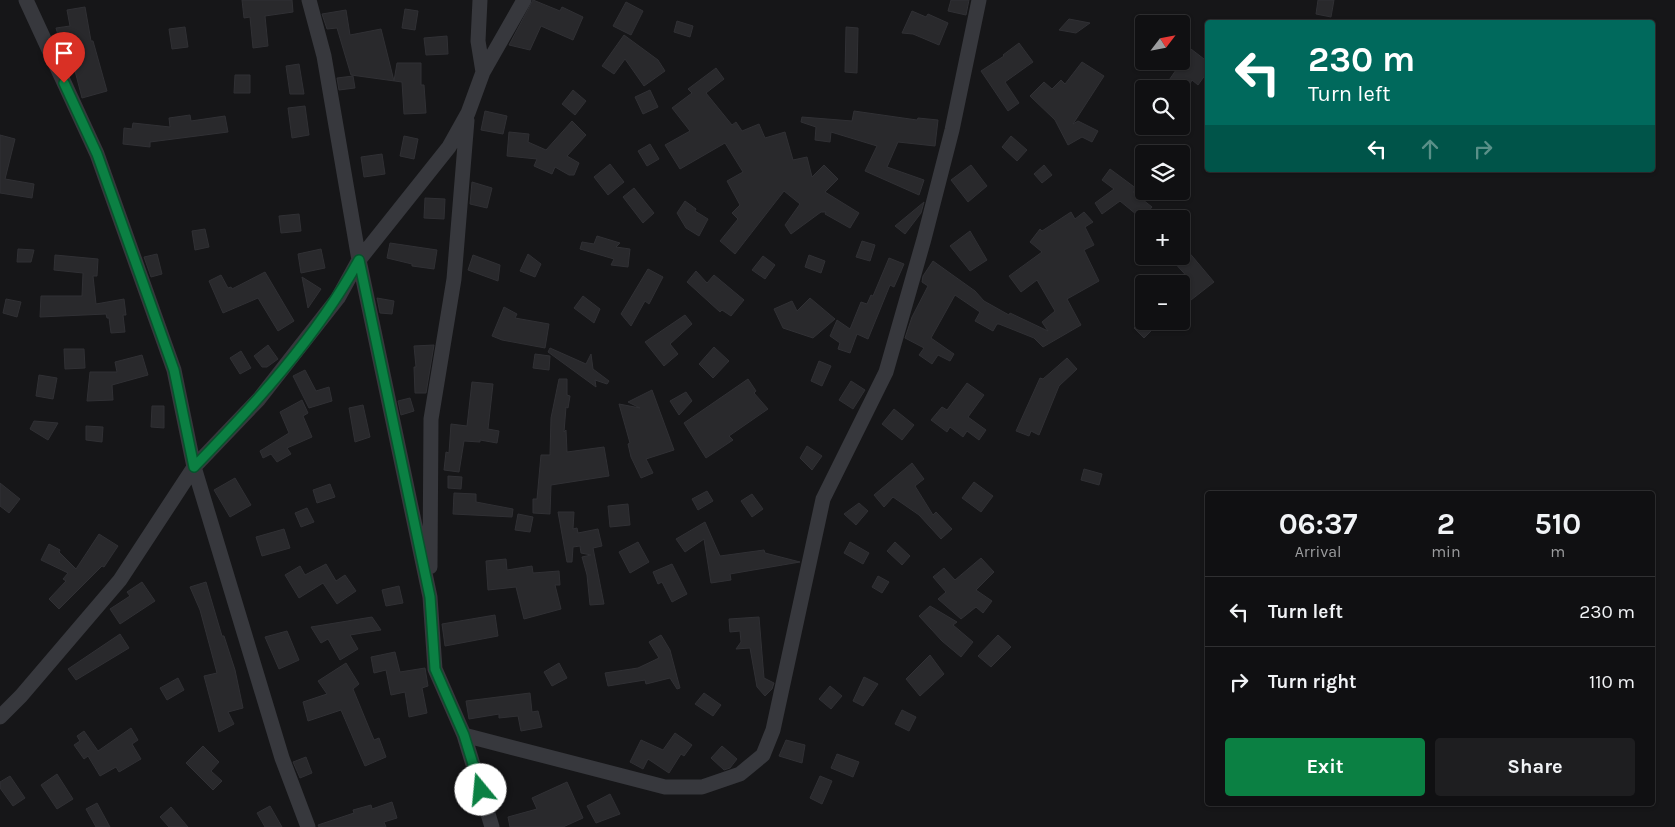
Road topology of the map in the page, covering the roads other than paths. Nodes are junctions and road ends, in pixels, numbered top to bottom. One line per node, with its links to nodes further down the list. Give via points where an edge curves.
1 (26, 0): 9 (street, via 97,154 174,370)
2 (309, 0): 8 (street, via 324,56)
3 (480, 0): 6 (street, via 478,41)
4 (524, 0): 6 (street)
5 (979, 0): 12 (street, via 947,148 886,372 823,499 773,730 763,755 740,774 702,787 665,787)
6 (483, 72): 7 (street)
7 (468, 113): 8 (street, via 449,147); 10 (street, via 454,279 432,418)
8 (359, 260): 9 (street, via 338,298 259,399); 10 (street)
9 (194, 467): 11 (street, via 120,580); 13 (street, via 282,758)
10 (430, 597): 12 (street, via 435,669)
11 (0, 717)
12 (464, 735): 14 (street)
13 (308, 827)
14 (492, 827)

